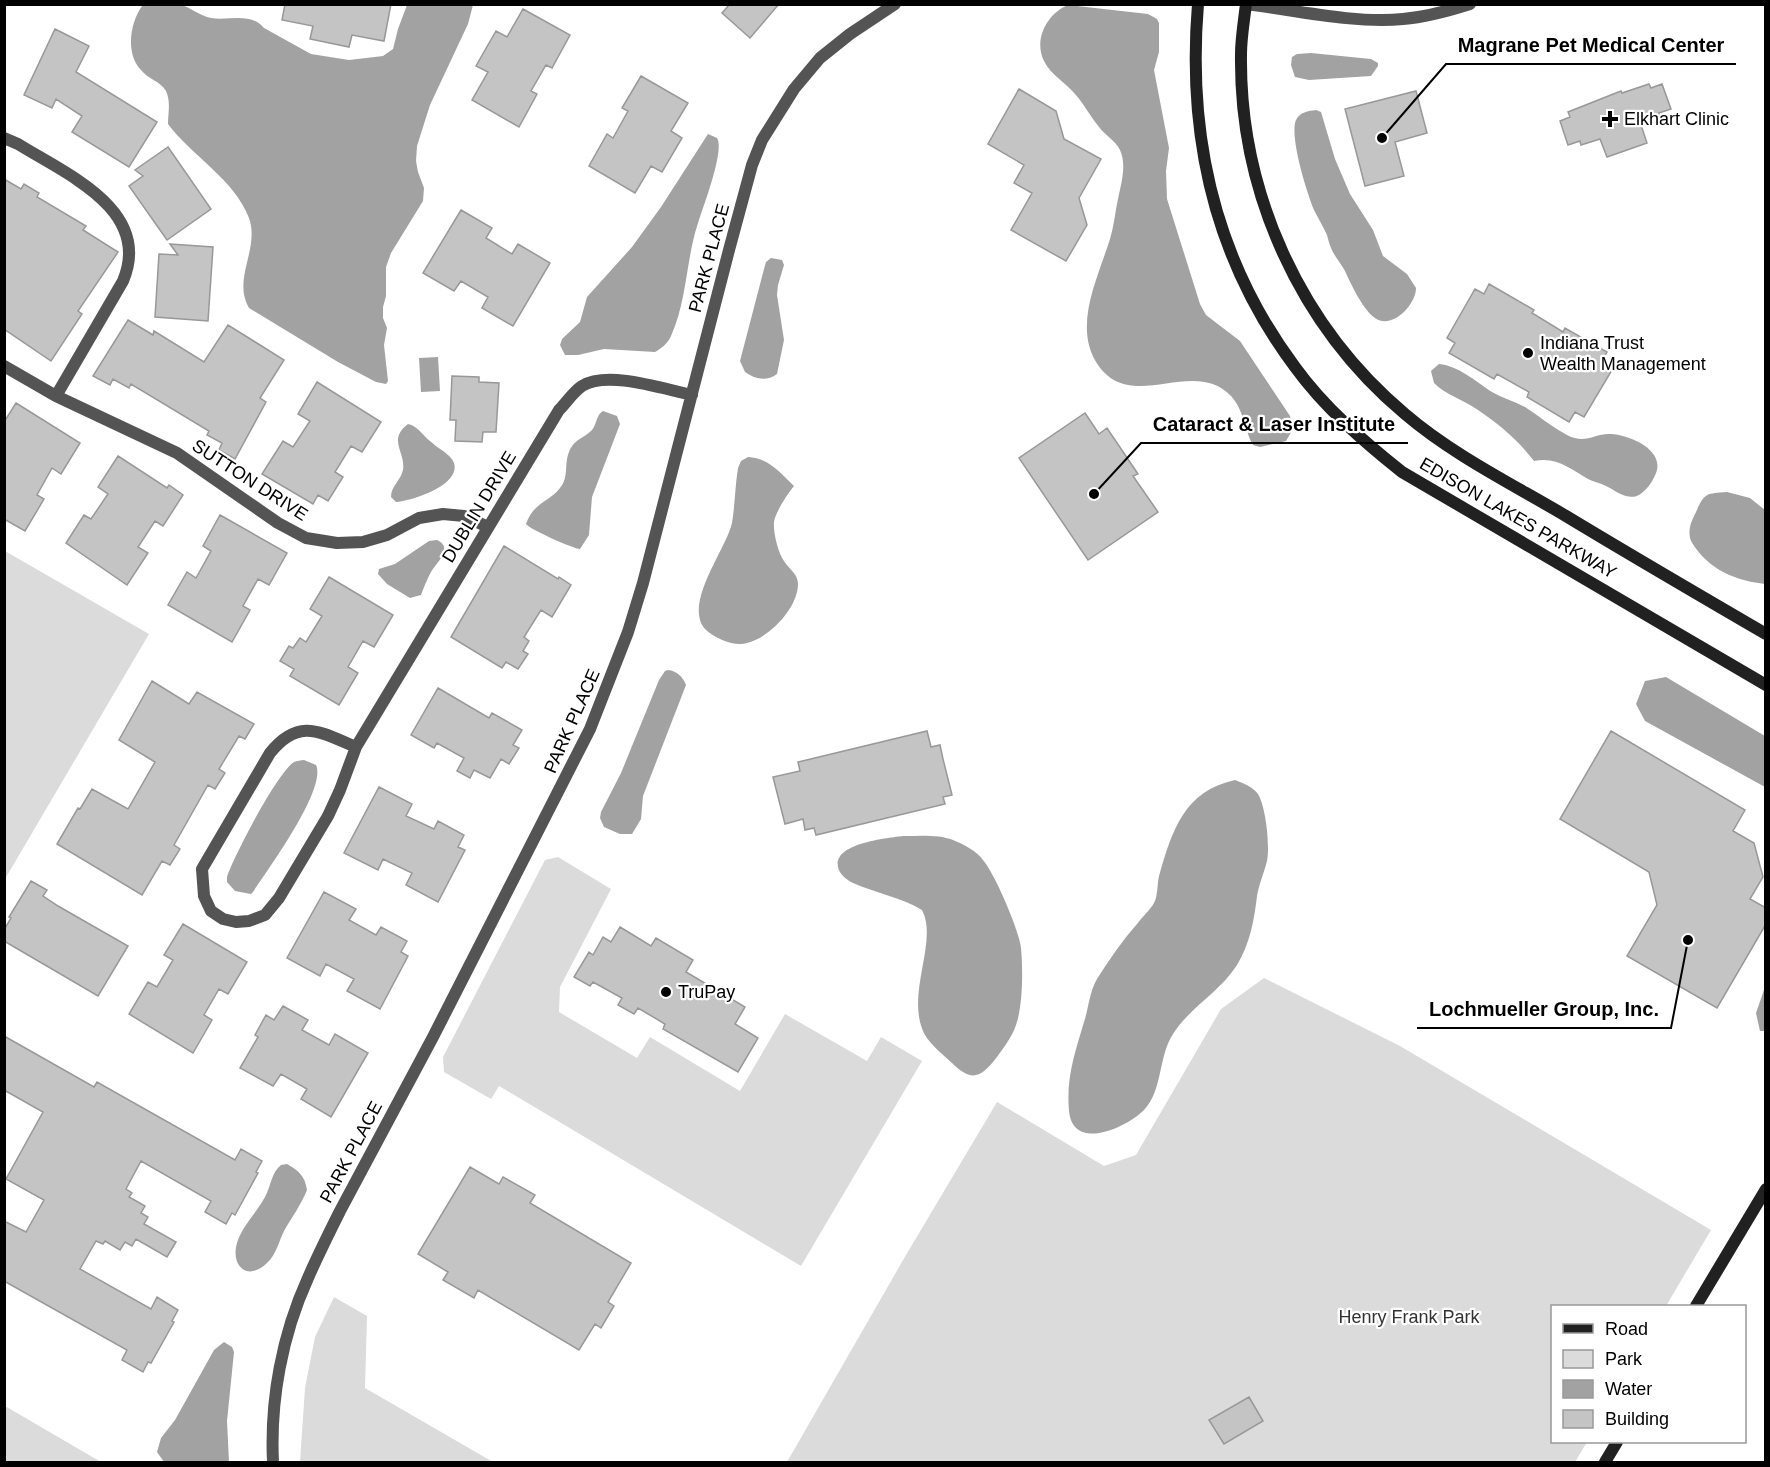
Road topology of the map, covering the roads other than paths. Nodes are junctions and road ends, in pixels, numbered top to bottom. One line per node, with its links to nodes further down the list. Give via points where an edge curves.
1 (895, 4): 7 (street, PARK PLACE, via 820,58 794,88 762,140 752,165)
2 (1198, 4): 11 (street, EDISON LAKES PARKWAY, via 1196,90 1211,195 1234,262 1257,310 1295,367 1331,409 1402,472)
3 (1246, 4): 4 (street, via 1365,19 1432,15); 10 (street, EDISON LAKES PARKWAY, via 1241,53 1244,119 1264,206 1300,288 1360,373 1454,451)
4 (1470, 4)
5 (4, 138): 8 (street, via 101,196 127,236 129,268)
6 (4, 366): 8 (street, SUTTON DRIVE)
7 (692, 395): 9 (street, DUBLIN DRIVE, via 620,380 602,380 582,387 559,410); 16 (street, PARK PLACE, via 628,632 590,729 340,1211 297,1304 277,1385)
8 (56, 396): 9 (street, SUTTON DRIVE, via 177,453 278,524 306,538 363,542 387,535 419,518 443,513 464,516)
9 (488, 527): 12 (street, DUBLIN DRIVE)
10 (1766, 634)
11 (1766, 685)
12 (356, 747): 12 (street, DUBLIN DRIVE, via 328,816 265,915 236,922 223,920 212,911 204,896 202,869 281,740 295,731 314,729)
13 (1766, 1189): 14 (street)
14 (1697, 1305)
15 (1616, 1443): 17 (street)
16 (273, 1462)
17 (1605, 1462)

